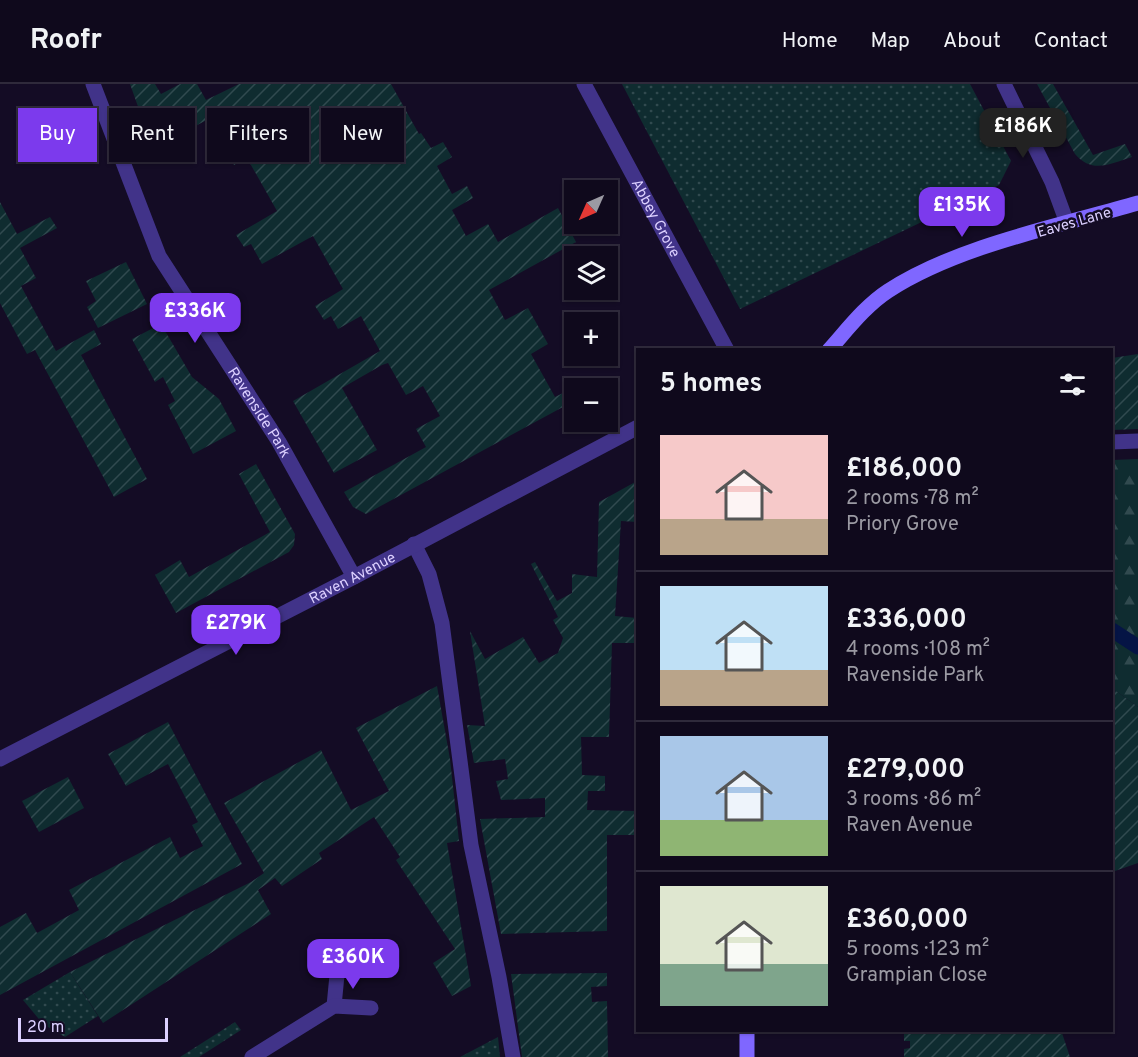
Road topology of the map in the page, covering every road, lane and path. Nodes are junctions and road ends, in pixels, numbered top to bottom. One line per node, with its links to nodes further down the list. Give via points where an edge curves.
1 (93, 84): 12 (street, Ravenside Park, via 159,256 279,442)
2 (584, 84): 6 (street, Abbey Grove)
3 (1004, 84): 5 (street, via 1052,182)
4 (1138, 203): 5 (main road, Eaves Lane)
5 (1067, 223): 7 (main road, Eaves Lane, via 968,253 887,292)
6 (726, 348)
7 (831, 348)
8 (636, 428): 11 (street, Raven Avenue)
9 (1138, 441): 10 (street)
10 (1113, 442)
11 (414, 544): 12 (street, Raven Avenue); 19 (street, via 429,574 442,623 471,845)
12 (354, 577): 13 (street, Raven Avenue)
13 (0, 759)
14 (338, 965): 15 (street)
15 (334, 1006): 16 (street); 18 (street)
16 (371, 1008)
17 (747, 1032): 20 (main road)
18 (252, 1057)
19 (513, 1057)
20 (747, 1057)

